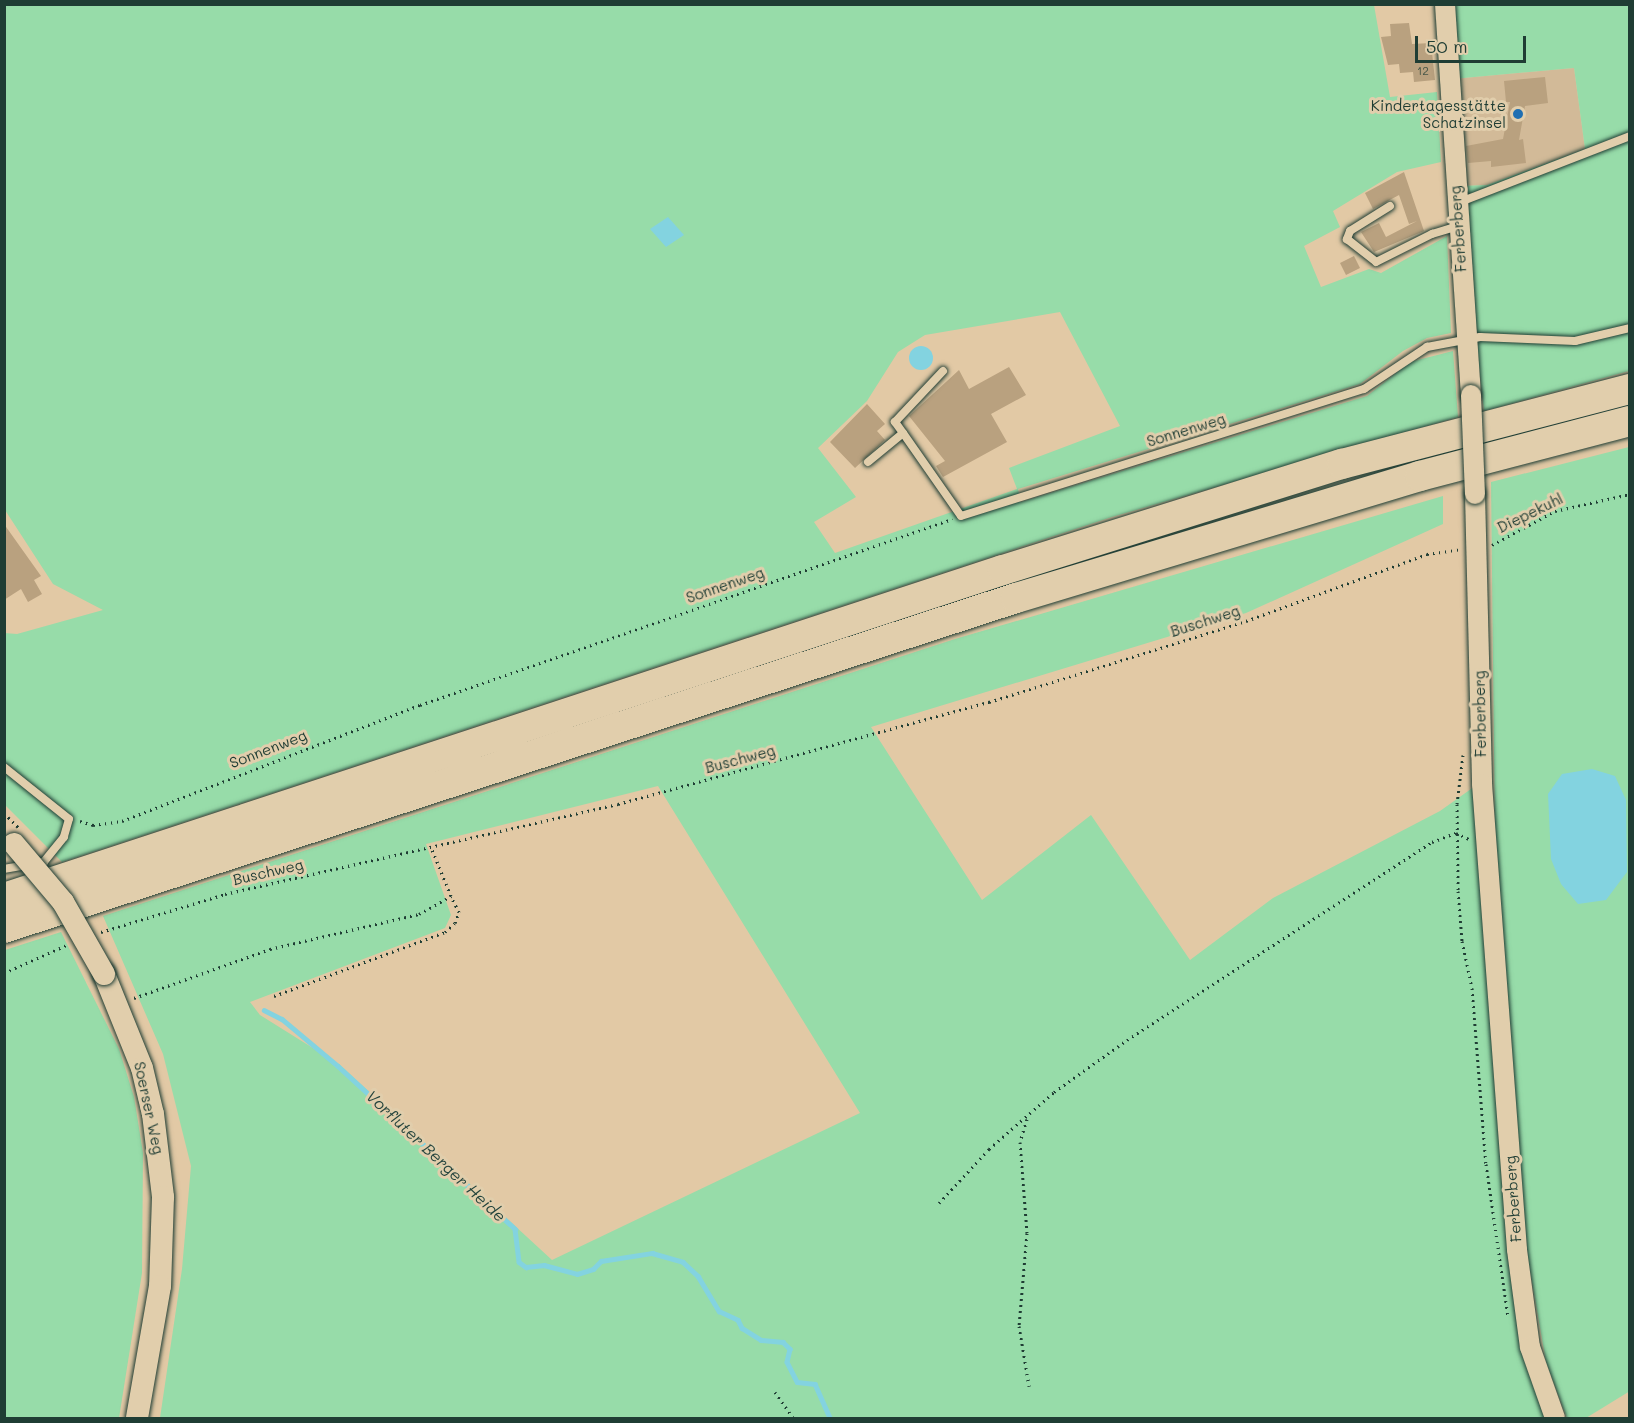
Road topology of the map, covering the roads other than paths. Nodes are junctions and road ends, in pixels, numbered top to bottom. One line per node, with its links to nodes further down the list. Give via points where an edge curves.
1 (1445, 4): 3 (street, Ferberberg)
2 (1629, 136): 3 (lane)
3 (1456, 203): 5 (street, Ferberberg)
4 (1390, 206): 5 (lane, via 1350,231 1347,239 1376,262 1432,234)
5 (1458, 226): 7 (street, Ferberberg)
6 (1629, 328): 7 (lane, Sonnenweg, via 1575,341)
7 (1467, 338): 11 (lane, Sonnenweg, via 1427,347 1364,389 960,516); 19 (street, Ferberberg, bridge, via 1482,784 1517,1250 1530,1347)
8 (943, 371): 11 (lane, via 895,422)
9 (1629, 389): 16 (highway, via 1342,464 1014,567)
10 (1629, 421): 17 (highway, via 1420,476 1017,598)
11 (903, 433): 12 (lane)
12 (868, 462)
13 (4, 767): 15 (lane, via 69,819 64,837 44,862)
14 (15, 838): 18 (main road, Soerser Weg, bridge, via 63,902 104,974 142,1068 153,1114 163,1197 160,1286)
15 (4, 869)
16 (4, 898)
17 (4, 928)
18 (137, 1419)
19 (1555, 1419)

